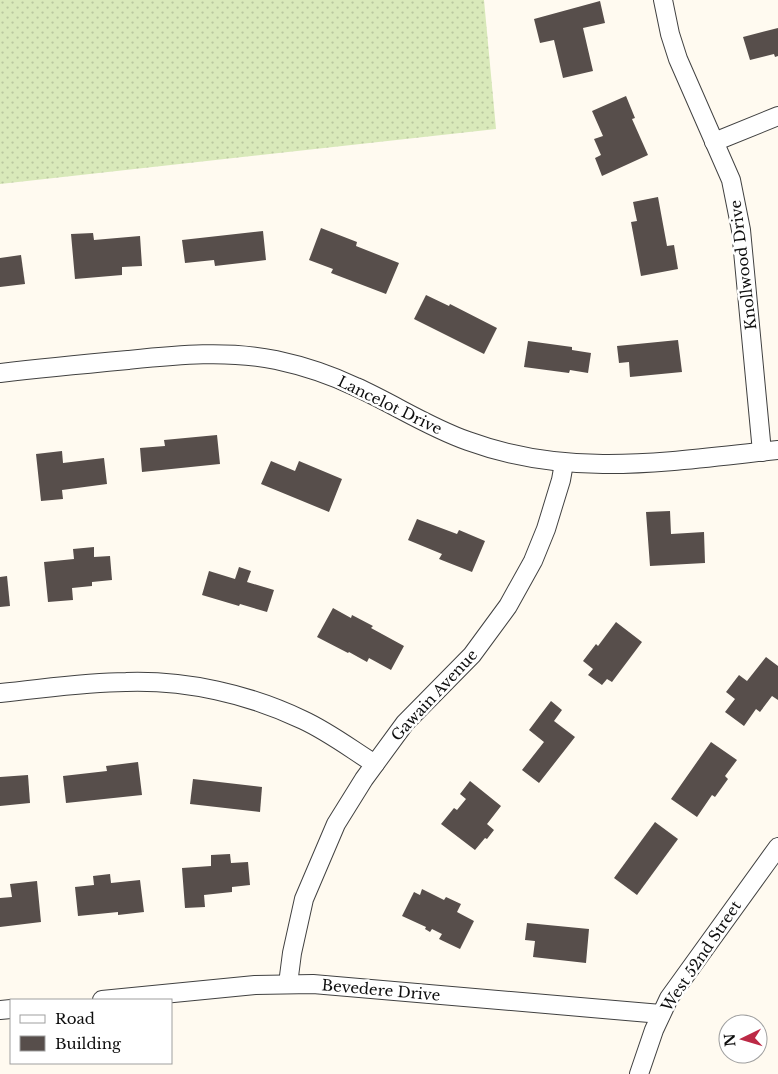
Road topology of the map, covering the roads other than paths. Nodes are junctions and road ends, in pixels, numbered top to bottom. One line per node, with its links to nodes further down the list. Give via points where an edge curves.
1 (663, 0): 3 (street, Knollwood Drive, via 678,59)
2 (778, 116): 3 (street)
3 (714, 142): 5 (street, Knollwood Drive, via 731,180 738,214)
4 (0, 373): 6 (street, Lancelot Drive, via 197,354 275,360 342,380 467,441 518,456)
5 (770, 451): 6 (street, Lancelot Drive, via 634,465)
6 (564, 463): 8 (street, Gawain Avenue, via 546,529 533,561 508,606 472,655 400,729)
7 (0, 693): 8 (street, via 126,682 212,690 254,700 302,719)
8 (375, 764): 10 (street, Gawain Avenue, via 344,809 310,882 298,922)
9 (778, 847): 12 (street, West 52nd Street, via 682,979)
10 (288, 984): 11 (street, Bevedere Drive); 12 (street, Bevedere Drive)
11 (114, 999)
12 (661, 1014): 13 (street, West 52nd Street)
13 (639, 1074)

